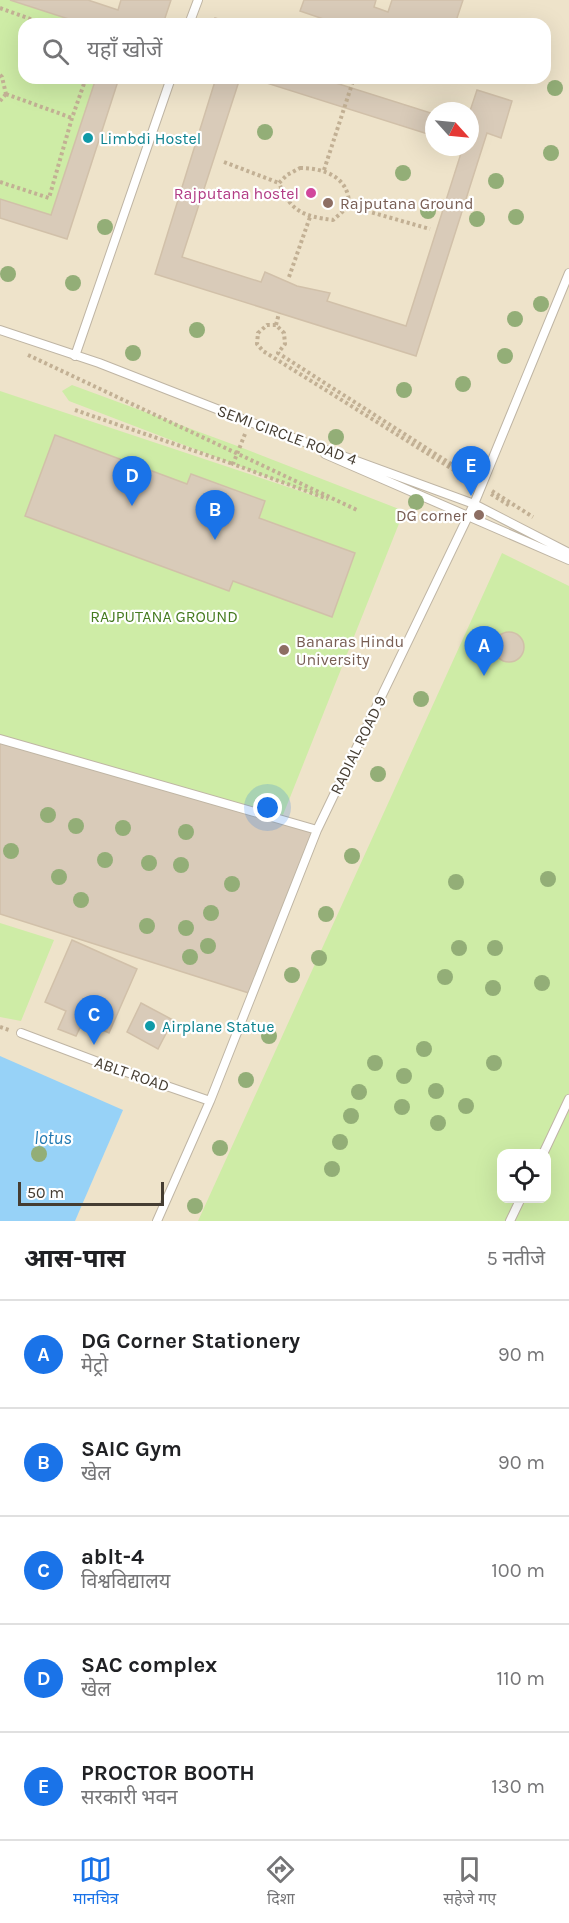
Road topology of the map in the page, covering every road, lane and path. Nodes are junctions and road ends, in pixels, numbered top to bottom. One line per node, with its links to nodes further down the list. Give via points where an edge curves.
1 (198, 0): 4 (lane)
2 (0, 8): 3 (path)
3 (28, 18)
4 (191, 18)
5 (0, 75): 9 (path)
6 (84, 84): 11 (path)
7 (169, 84): 25 (lane)
8 (352, 84): 13 (path)
9 (6, 94): 10 (path); 11 (path)
10 (0, 101)
11 (72, 118): 14 (path, via 49,198)
12 (224, 162): 15 (path)
13 (324, 170): 15 (path, via 300,168); 16 (path, via 345,185)
14 (0, 182)
15 (279, 183): 17 (path, via 286,200)
16 (350, 206): 17 (path, via 333,220); 18 (path)
17 (310, 217): 20 (path)
18 (430, 229)
19 (569, 273): 29 (lane, RADIAL ROAD 9)
20 (289, 277)
21 (279, 313): 22 (path)
22 (276, 325): 29 (path, via 284,333 285,344 278,352); 29 (path, via 267,325 258,333 257,344 263,351)
23 (0, 330): 25 (lane, SEMI CIRCLE ROAD 4)
24 (22, 352): 28 (path, via 357,510)
25 (75, 356): 27 (lane, SEMI CIRCLE ROAD 4)
26 (75, 410): 28 (path)
27 (250, 422): 28 (path); 30 (lane, SEMI CIRCLE ROAD 4); 31 (lane)
28 (233, 464)
29 (482, 486): 30 (lane, RADIAL ROAD 9); 32 (path)
30 (474, 504): 31 (lane, RADIAL ROAD 9); 33 (lane, SEMI CIRCLE ROAD 4)
31 (468, 516): 34 (lane); 36 (lane, RADIAL ROAD 9)
32 (540, 523)
33 (569, 553)
34 (569, 560)
35 (0, 739): 36 (lane)
36 (317, 830): 39 (lane, RADIAL ROAD 9)
37 (21, 1033): 39 (lane, ABLT ROAD)
38 (569, 1099): 40 (lane)
39 (210, 1101): 42 (lane, RADIAL ROAD 9)
40 (545, 1149)
41 (519, 1203): 43 (lane)
42 (157, 1221)
43 (510, 1221)

